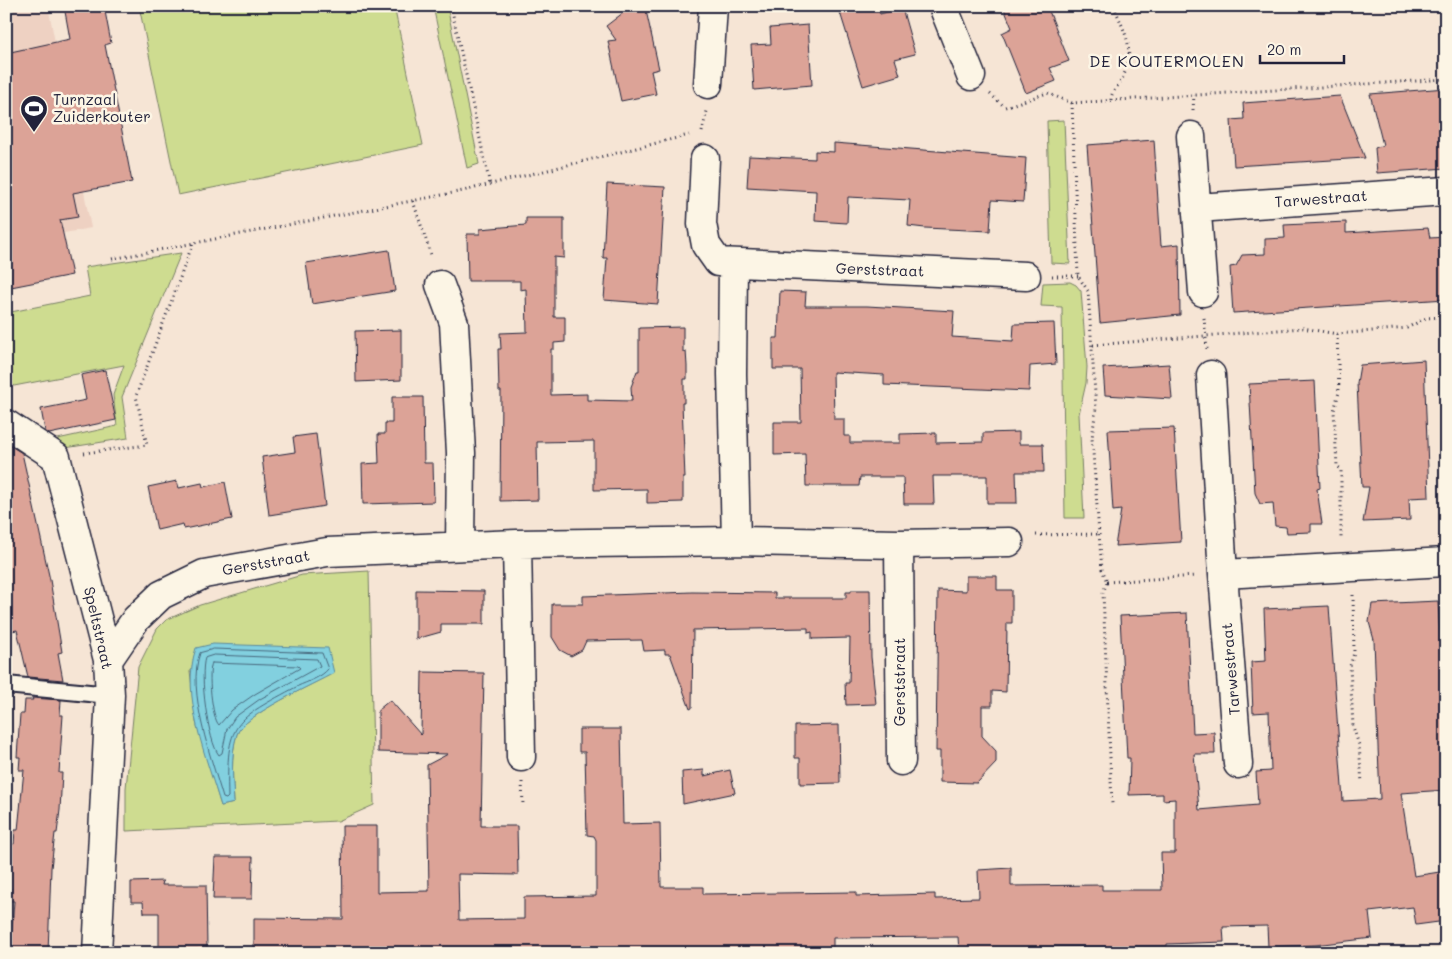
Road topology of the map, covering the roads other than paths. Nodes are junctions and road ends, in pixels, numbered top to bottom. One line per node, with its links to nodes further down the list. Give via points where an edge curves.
1 (713, 6): 4 (street)
2 (943, 6): 3 (street)
3 (971, 76)
4 (708, 84)
5 (1191, 136): 8 (street)
6 (702, 142): 9 (street, Gerststraat, via 702,224 706,245 718,262)
7 (1446, 191): 8 (street, Tarwestraat)
8 (1197, 208): 12 (street)
9 (733, 263): 10 (street, Gerststraat); 15 (street)
10 (1026, 276)
11 (440, 285): 19 (street, via 454,323 461,453)
12 (1203, 292)
13 (1211, 375): 21 (street, Tarwestraat)
14 (6, 424): 22 (street, Speltstraat, via 56,457)
15 (736, 541): 17 (street, Gerststraat); 18 (street, Gerststraat)
16 (1009, 542): 18 (street, Gerststraat)
17 (516, 544): 19 (street, Gerststraat); 25 (street)
18 (899, 544): 26 (street, Gerststraat)
19 (460, 546): 22 (street, Gerststraat, via 327,552 204,574 160,595 136,619)
20 (1446, 562): 21 (street)
21 (1223, 574): 27 (street, Tarwestraat)
22 (108, 660): 24 (street, Speltstraat)
23 (6, 686): 24 (lane)
24 (110, 695): 28 (street, Speltstraat)
25 (521, 757)
26 (900, 761)
27 (1238, 764)
28 (97, 953)

